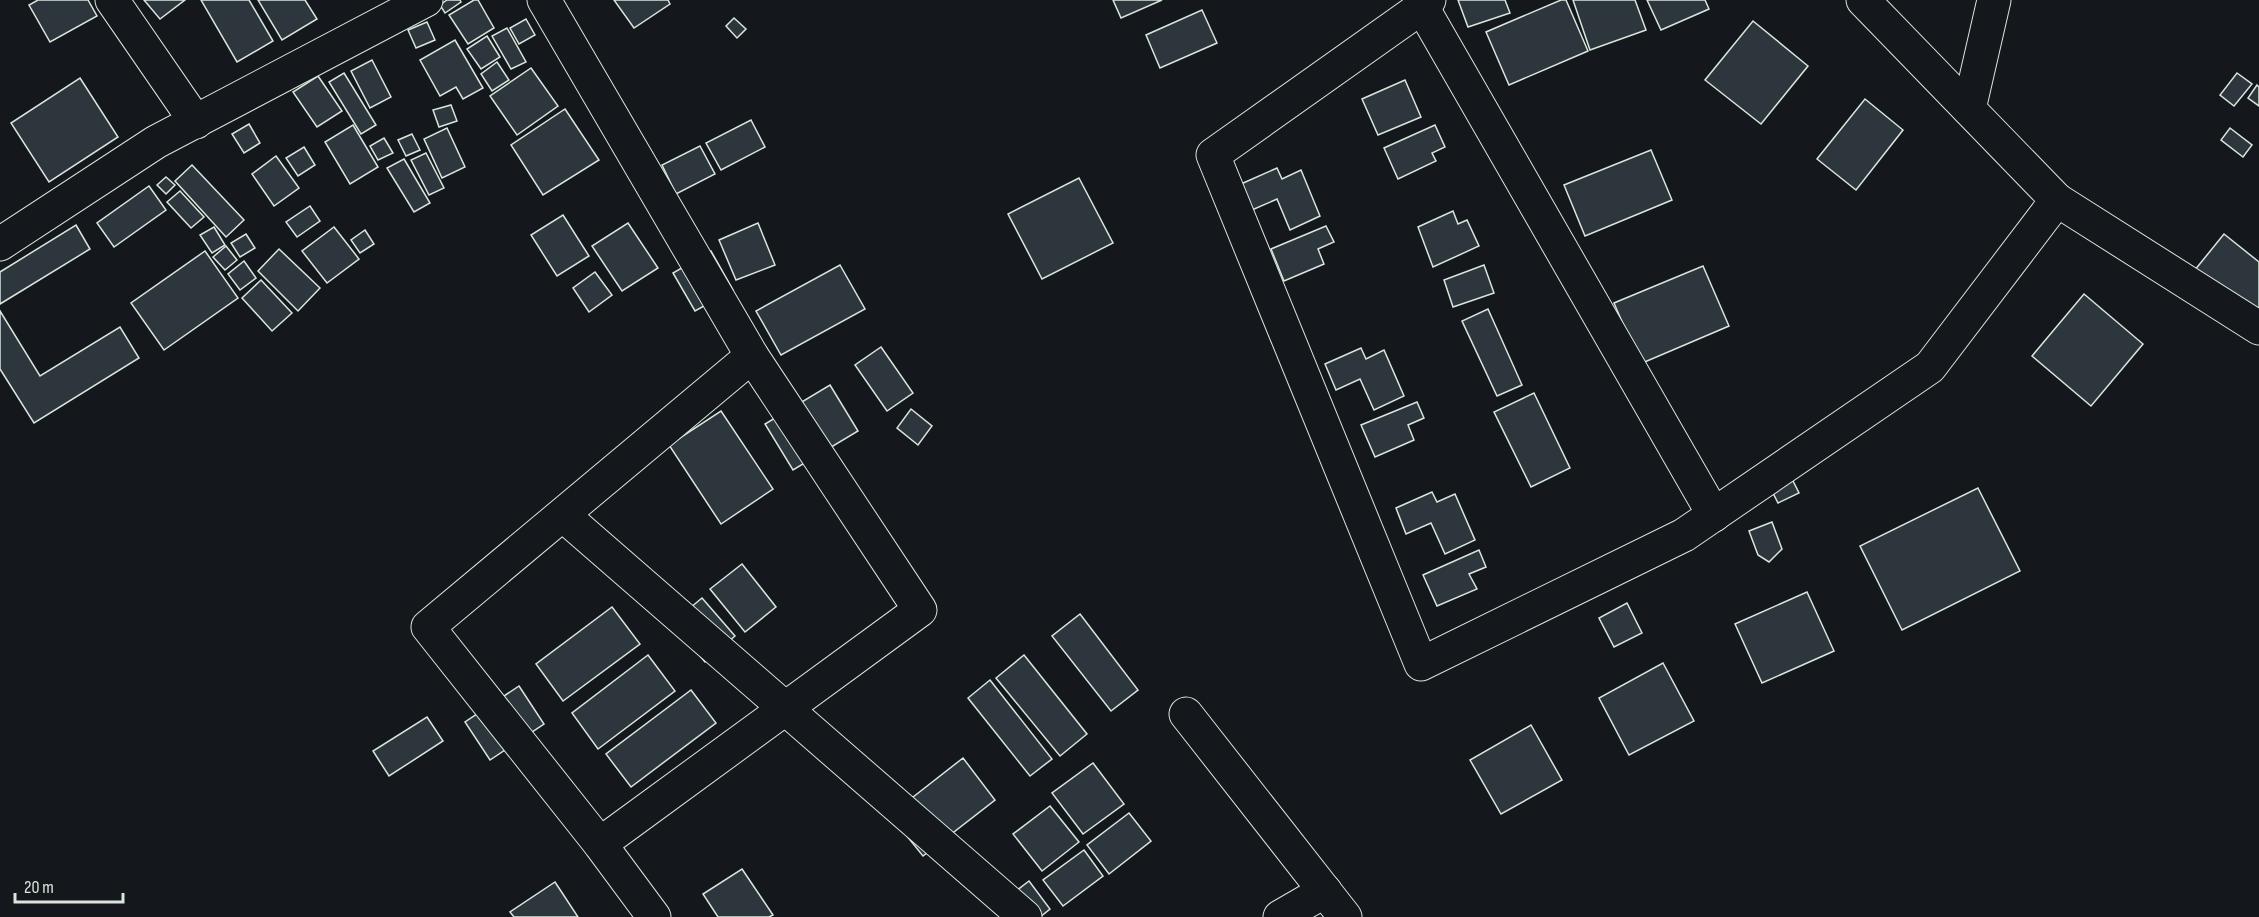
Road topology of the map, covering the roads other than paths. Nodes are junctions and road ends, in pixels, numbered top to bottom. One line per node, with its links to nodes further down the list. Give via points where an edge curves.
1 (112, 0): 8 (street)
2 (544, 0): 12 (street)
3 (1863, 0): 7 (street)
4 (1994, 0): 7 (street)
5 (419, 2): 8 (street)
6 (1426, 3): 14 (street); 14 (street, via 1213,155 1421,664 1684,535)
7 (1969, 109): 9 (street)
8 (196, 122): 10 (street, via 156,142)
9 (2057, 200): 11 (street); 14 (street, via 1930,367)
10 (0, 244)
11 (2259, 328)
12 (752, 356): 13 (street); 15 (street, via 920,610)
13 (563, 515): 15 (street); 17 (street, via 429,627)
14 (1714, 515)
15 (785, 708): 17 (street); 20 (street)
16 (1186, 714): 18 (street)
17 (600, 844): 19 (street)
18 (1324, 891): 21 (street); 22 (street)
19 (654, 917)
20 (1024, 917)
21 (1280, 917)
22 (1345, 917)

